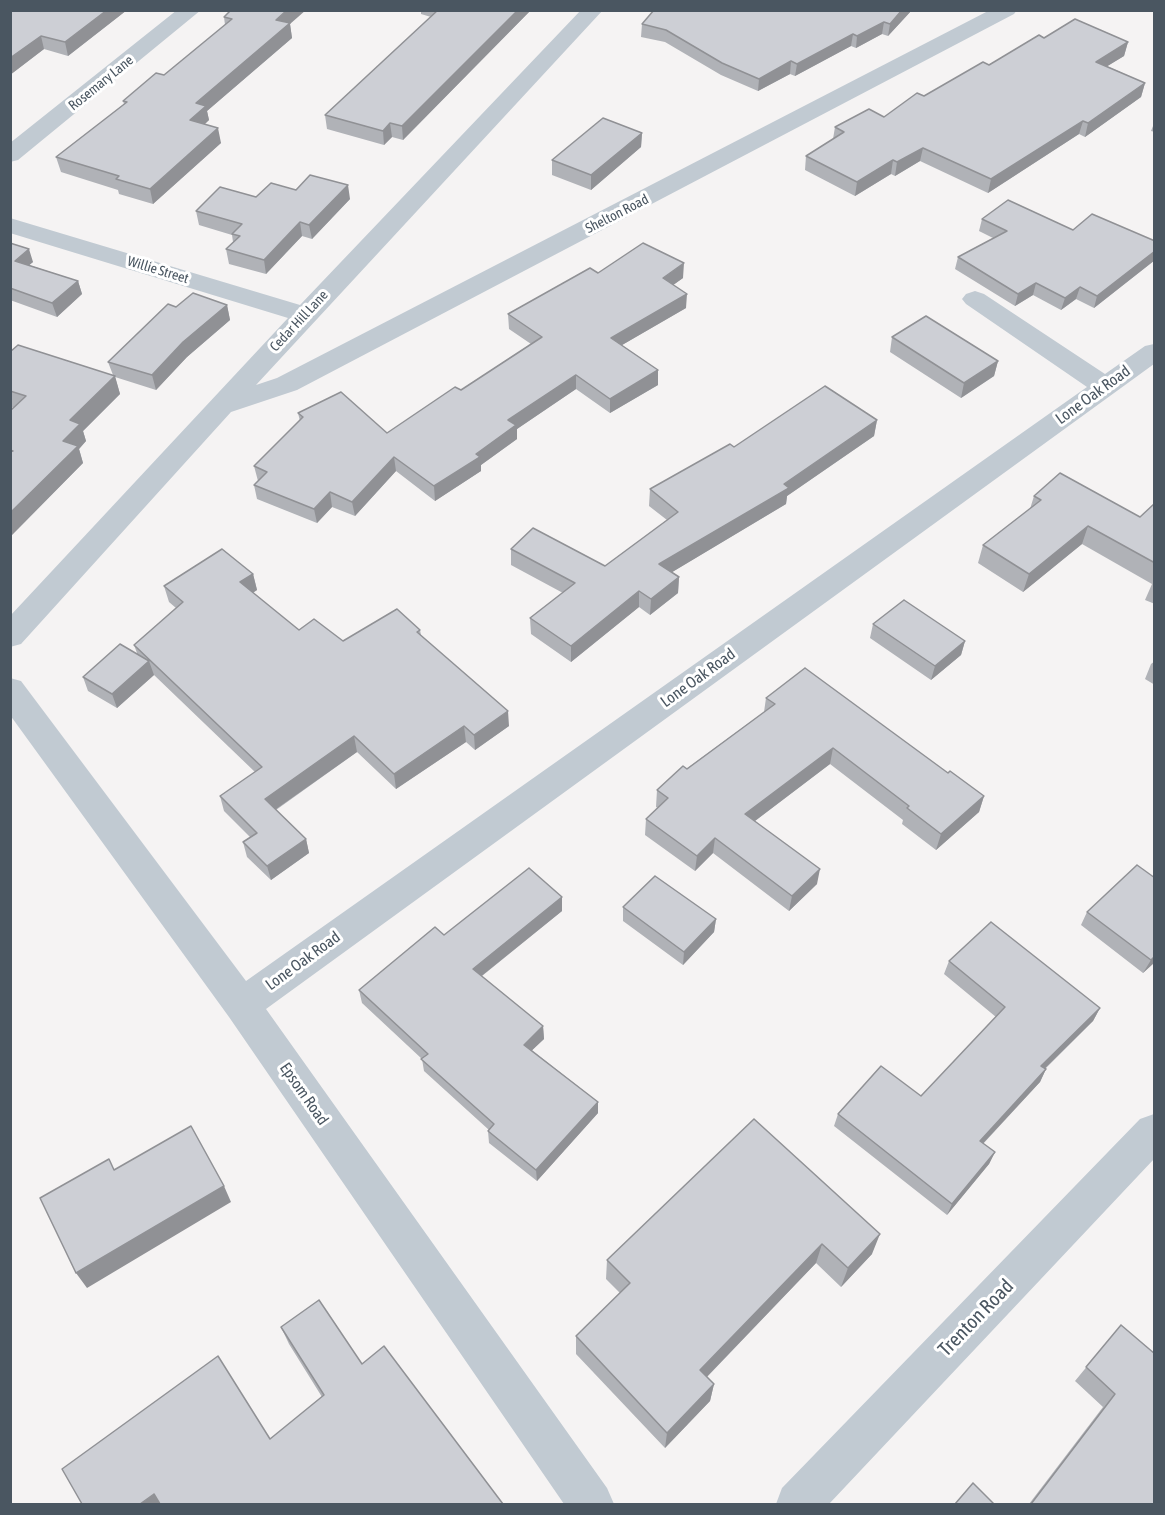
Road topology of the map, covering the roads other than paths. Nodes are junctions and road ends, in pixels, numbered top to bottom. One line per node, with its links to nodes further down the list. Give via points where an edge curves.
1 (192, 10): 4 (street, Rosemary Lane)
2 (593, 10): 7 (street, Cedar Hill Lane)
3 (1007, 10): 10 (street, Shelton Road, via 287,384)
4 (10, 155)
5 (10, 225): 7 (street, Willie Street)
6 (975, 299): 9 (street)
7 (305, 315): 10 (street, Cedar Hill Lane)
8 (1155, 352): 9 (street, Lone Oak Road)
9 (1105, 387): 13 (street, Lone Oak Road)
10 (222, 406): 11 (street, Cedar Hill Lane)
11 (10, 636)
12 (10, 690): 13 (street, Epsom Road)
13 (242, 1005): 15 (street, Epsom Road)
14 (1155, 1132): 16 (street, Trenton Road)
15 (591, 1504)
16 (798, 1504)

